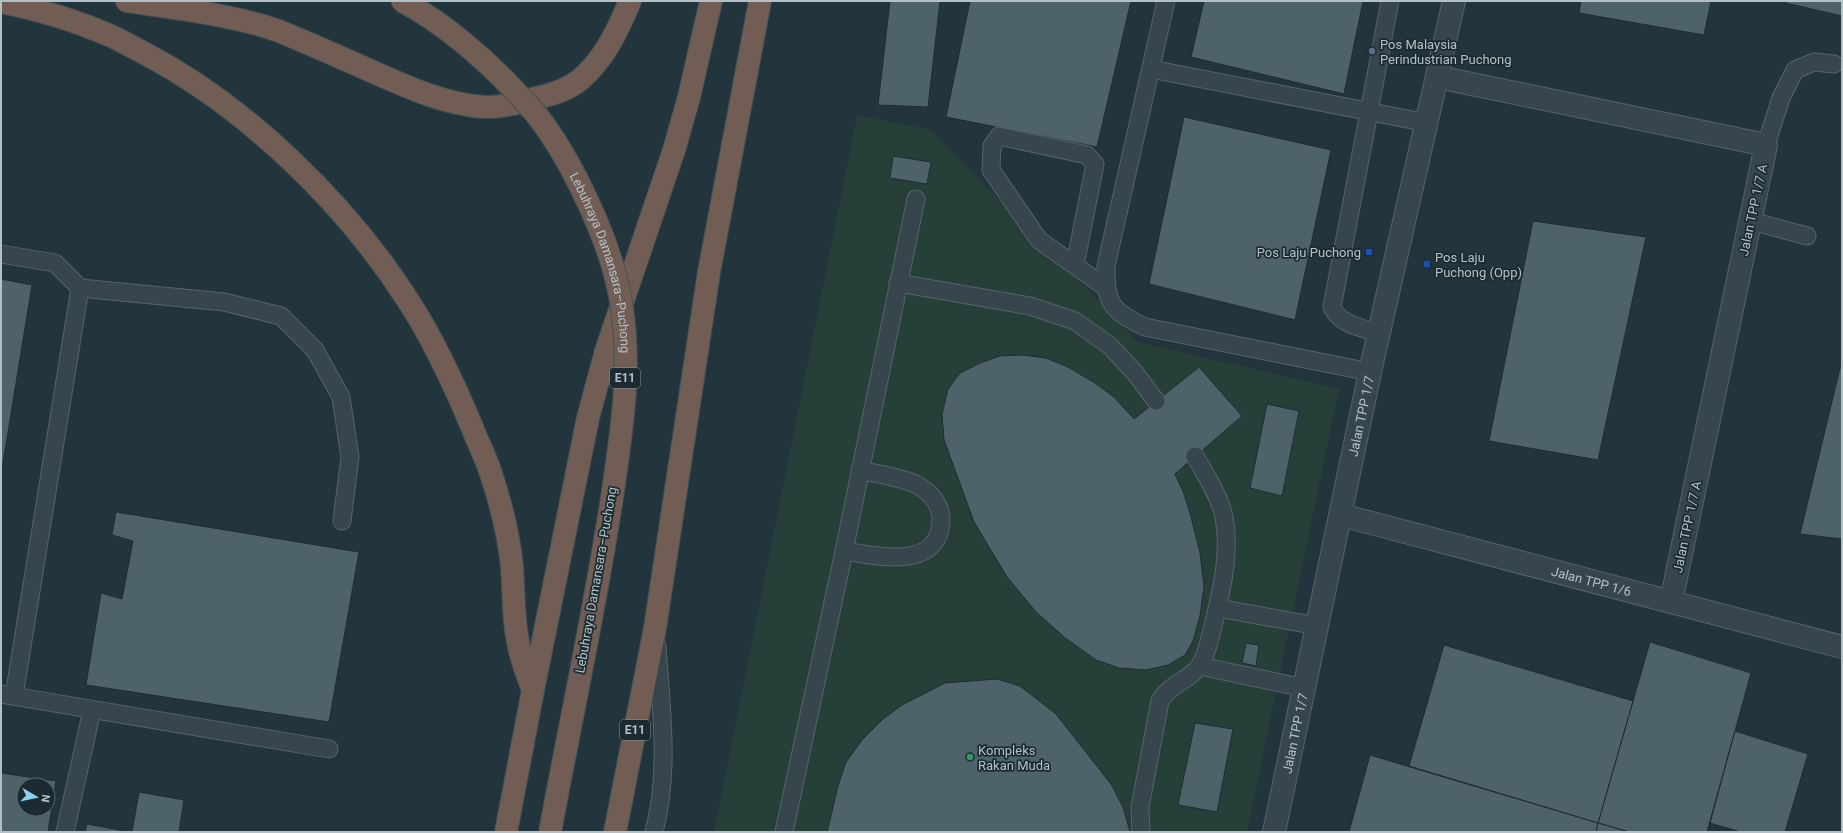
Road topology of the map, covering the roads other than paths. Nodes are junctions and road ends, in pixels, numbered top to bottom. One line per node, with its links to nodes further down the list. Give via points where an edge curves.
1 (48, 1): 11 (highway)
2 (127, 1): 4 (highway, via 213,14 258,24 406,86 441,98 487,107 551,95 580,80 597,63 614,38)
3 (402, 1): 47 (highway, Lebuhraya Damansara–Puchong / E11, bridge, via 470,48 536,114 577,181 597,224 612,263 622,302 626,383 621,433 604,548)
4 (630, 1)
5 (711, 1): 41 (highway, E11, via 674,150 610,336 588,418)
6 (760, 1): 37 (highway, E11, via 709,272)
7 (1166, 1): 13 (lane)
8 (1390, 1): 15 (lane)
9 (1454, 1): 14 (street, Jalan TPP 1/7)
10 (1, 2): 11 (highway)
11 (25, 7): 41 (highway, via 107,33 196,84 246,120 317,186 384,265 431,338 456,386 493,478 512,565 520,654)
12 (1834, 64): 17 (lane, via 1814,62 1795,70 1781,98)
13 (1151, 69): 15 (lane); 24 (lane, via 1106,266)
14 (1438, 76): 16 (street, Jalan TPP 1/7); 17 (street, Jalan TPP 1/7 A)
15 (1367, 111): 16 (lane); 26 (lane, via 1332,307 1335,314 1352,325)
16 (1428, 123): 26 (street, Jalan TPP 1/7)
17 (1766, 146): 19 (street, Jalan TPP 1/7 A)
18 (916, 199): 23 (lane)
19 (1750, 221): 20 (lane); 34 (street, Jalan TPP 1/7 A)
20 (1807, 236)
21 (1, 254): 25 (lane, via 55,263)
22 (1075, 265): 22 (lane, via 1039,240 991,170 992,146 999,136 1087,155 1095,164); 24 (lane)
23 (898, 283): 28 (lane, via 1030,306 1075,321 1110,346); 30 (lane)
24 (1105, 287): 27 (lane, via 1111,303 1126,318 1145,327)
25 (80, 288): 32 (lane, via 224,302 281,316 315,350 341,397 350,457); 42 (lane)
26 (1379, 333): 27 (street, Jalan TPP 1/7)
27 (1370, 372): 31 (street, Jalan TPP 1/7)
28 (1156, 401)
29 (1195, 456): 35 (lane, via 1214,488 1223,513 1226,561)
30 (860, 470): 33 (lane); 33 (lane, via 918,485 935,498 941,514 941,529 936,543 923,552 906,556 888,558)
31 (1341, 515): 34 (street, Jalan TPP 1/6); 36 (street, Jalan TPP 1/7)
32 (342, 521)
33 (844, 551): 50 (lane)
34 (1671, 602): 38 (street, Jalan TPP 1/6)
35 (1218, 608): 36 (lane); 39 (lane)
36 (1318, 626): 40 (street, Jalan TPP 1/7)
37 (655, 628): 48 (highway, E11); 49 (lane, via 663,732 663,777)
38 (1842, 647)
39 (1200, 666): 40 (lane); 51 (lane, via 1170,689 1160,701 1140,807)
40 (1304, 688): 52 (street, Jalan TPP 1/7)
41 (533, 690): 46 (highway, E11)
42 (8, 695): 43 (lane)
43 (92, 710): 44 (lane); 45 (lane)
44 (329, 749)
45 (65, 832)
46 (506, 832)
47 (550, 832)
48 (615, 832)
49 (654, 832)
50 (784, 832)
51 (1141, 832)
52 (1274, 832)

